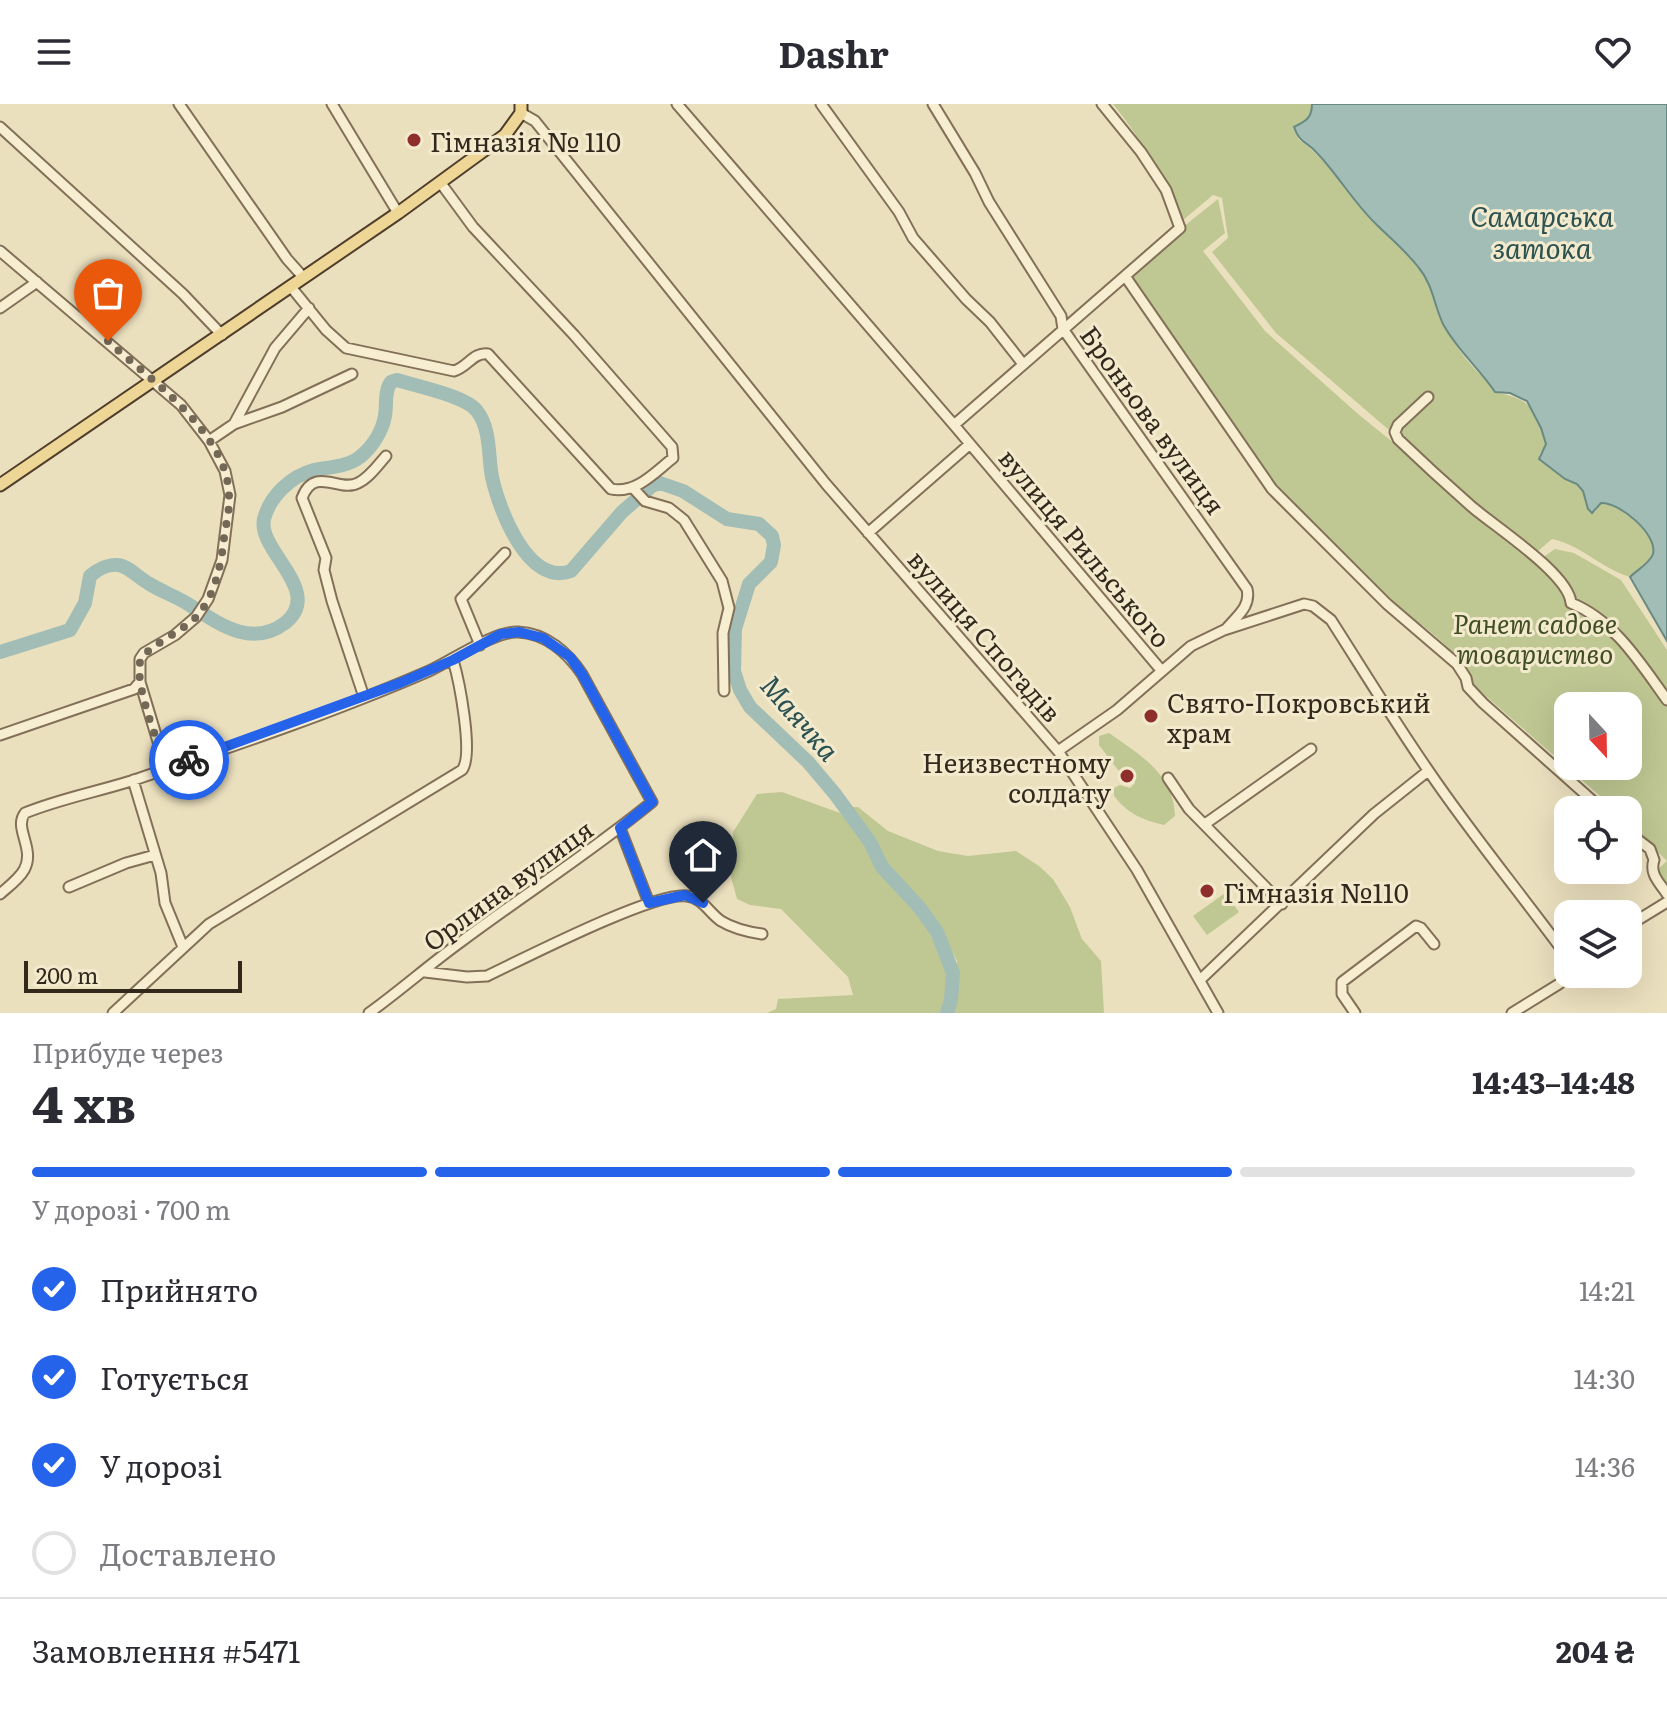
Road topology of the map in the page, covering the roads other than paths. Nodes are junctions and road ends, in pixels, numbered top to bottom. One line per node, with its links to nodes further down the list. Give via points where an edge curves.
1 (179, 104): 13 (street)
2 (332, 104): 10 (street)
3 (677, 104): 25 (street, вулиця Рильського)
4 (821, 104): 20 (street, via 913,238)
5 (933, 104): 18 (street, Броньова вулиця, via 1061,316)
6 (1102, 104): 12 (street, via 1166,190 1180,228)
7 (521, 108): 9 (main road, via 505,135); 31 (street, вулиця Спогадів)
8 (0, 127): 19 (street)
9 (440, 182): 10 (main road); 30 (street, via 473,227 672,447 673,458)
10 (398, 213): 13 (main road)
11 (0, 251): 14 (street)
12 (1125, 276): 18 (street); 48 (street, via 1272,489 1387,604 1457,664 1483,703)
13 (304, 278): 15 (main road)
14 (37, 282): 16 (street); 22 (street)
15 (291, 287): 17 (street); 19 (main road)
16 (0, 308)
17 (309, 308): 24 (street, via 275,348); 30 (street, via 346,348 454,371 478,354 488,354 611,489)
18 (1063, 329): 20 (street); 33 (street, Броньова вулиця, via 1247,589 1247,605)
19 (222, 335): 22 (main road)
20 (1023, 364): 25 (street)
21 (352, 374): 24 (street)
22 (153, 382): 26 (street, via 181,405); 29 (main road)
23 (1428, 397): 40 (street, via 1398,425 1398,439 1536,558 1565,586 1571,603 1608,627)
24 (234, 424): 26 (street)
25 (954, 425): 27 (street, вулиця Рильського)
26 (209, 441): 37 (street, via 225,471 230,495 222,560 196,617 144,653)
27 (970, 444): 31 (street); 36 (street, вулиця Рильського)
28 (386, 456): 39 (street, via 359,483 316,482 302,498 326,558 332,601)
29 (0, 485)
30 (635, 491): 38 (street, via 684,520 722,581 729,608 723,633)
31 (868, 533): 43 (street, вулиця Спогадів)
32 (505, 553): 34 (street, via 461,599)
33 (1224, 630): 36 (street, вулиця Рильського, via 1191,646); 45 (street, вулиця Рильського, via 1304,604 1323,612)
34 (480, 645): 35 (street); 50 (street, Орлина вулиця, via 519,632 543,638 570,657 652,802)
35 (453, 660): 39 (street); 63 (street, via 466,766 209,924)
36 (1161, 670): 43 (street, via 1117,710)
37 (140, 682): 41 (street, via 134,689); 44 (street)
38 (724, 691)
39 (364, 697): 44 (street)
40 (1667, 700)
41 (0, 735)
42 (1311, 749): 49 (street)
43 (1058, 751): 65 (street, вулиця Спогадів, via 1137,870)
44 (166, 768): 47 (street)
45 (1428, 771): 58 (street, via 1374,814); 61 (street, вулиця Рильського)
46 (1168, 778): 49 (street)
47 (133, 780): 52 (street); 54 (street, via 25,813 21,825 27,861)
48 (1587, 796)
49 (1205, 824): 58 (street)
50 (620, 828): 57 (street); 64 (street, Орлина вулиця)
51 (1642, 843): 55 (street, via 1650,849 1653,874)
52 (155, 855): 53 (street); 63 (street, via 165,903)
53 (69, 887)
54 (0, 894)
55 (1667, 894)
56 (1667, 902): 59 (street)
57 (649, 903): 60 (street, Орлина вулиця, via 691,897 720,920); 64 (street, Орлина вулиця, via 487,976)
58 (1282, 904): 65 (street)
59 (1642, 917)
60 (762, 934)
61 (1554, 941)
62 (1434, 944): 70 (street, via 1416,926 1342,982 1342,994)
63 (183, 947): 67 (street)
64 (425, 972): 68 (street, Орлина вулиця)
65 (1200, 980): 69 (street, вулиця Спогадів)
66 (1554, 987): 71 (street)
67 (113, 1013)
68 (369, 1013)
69 (1218, 1013)
70 (1355, 1013)
71 (1512, 1013)

